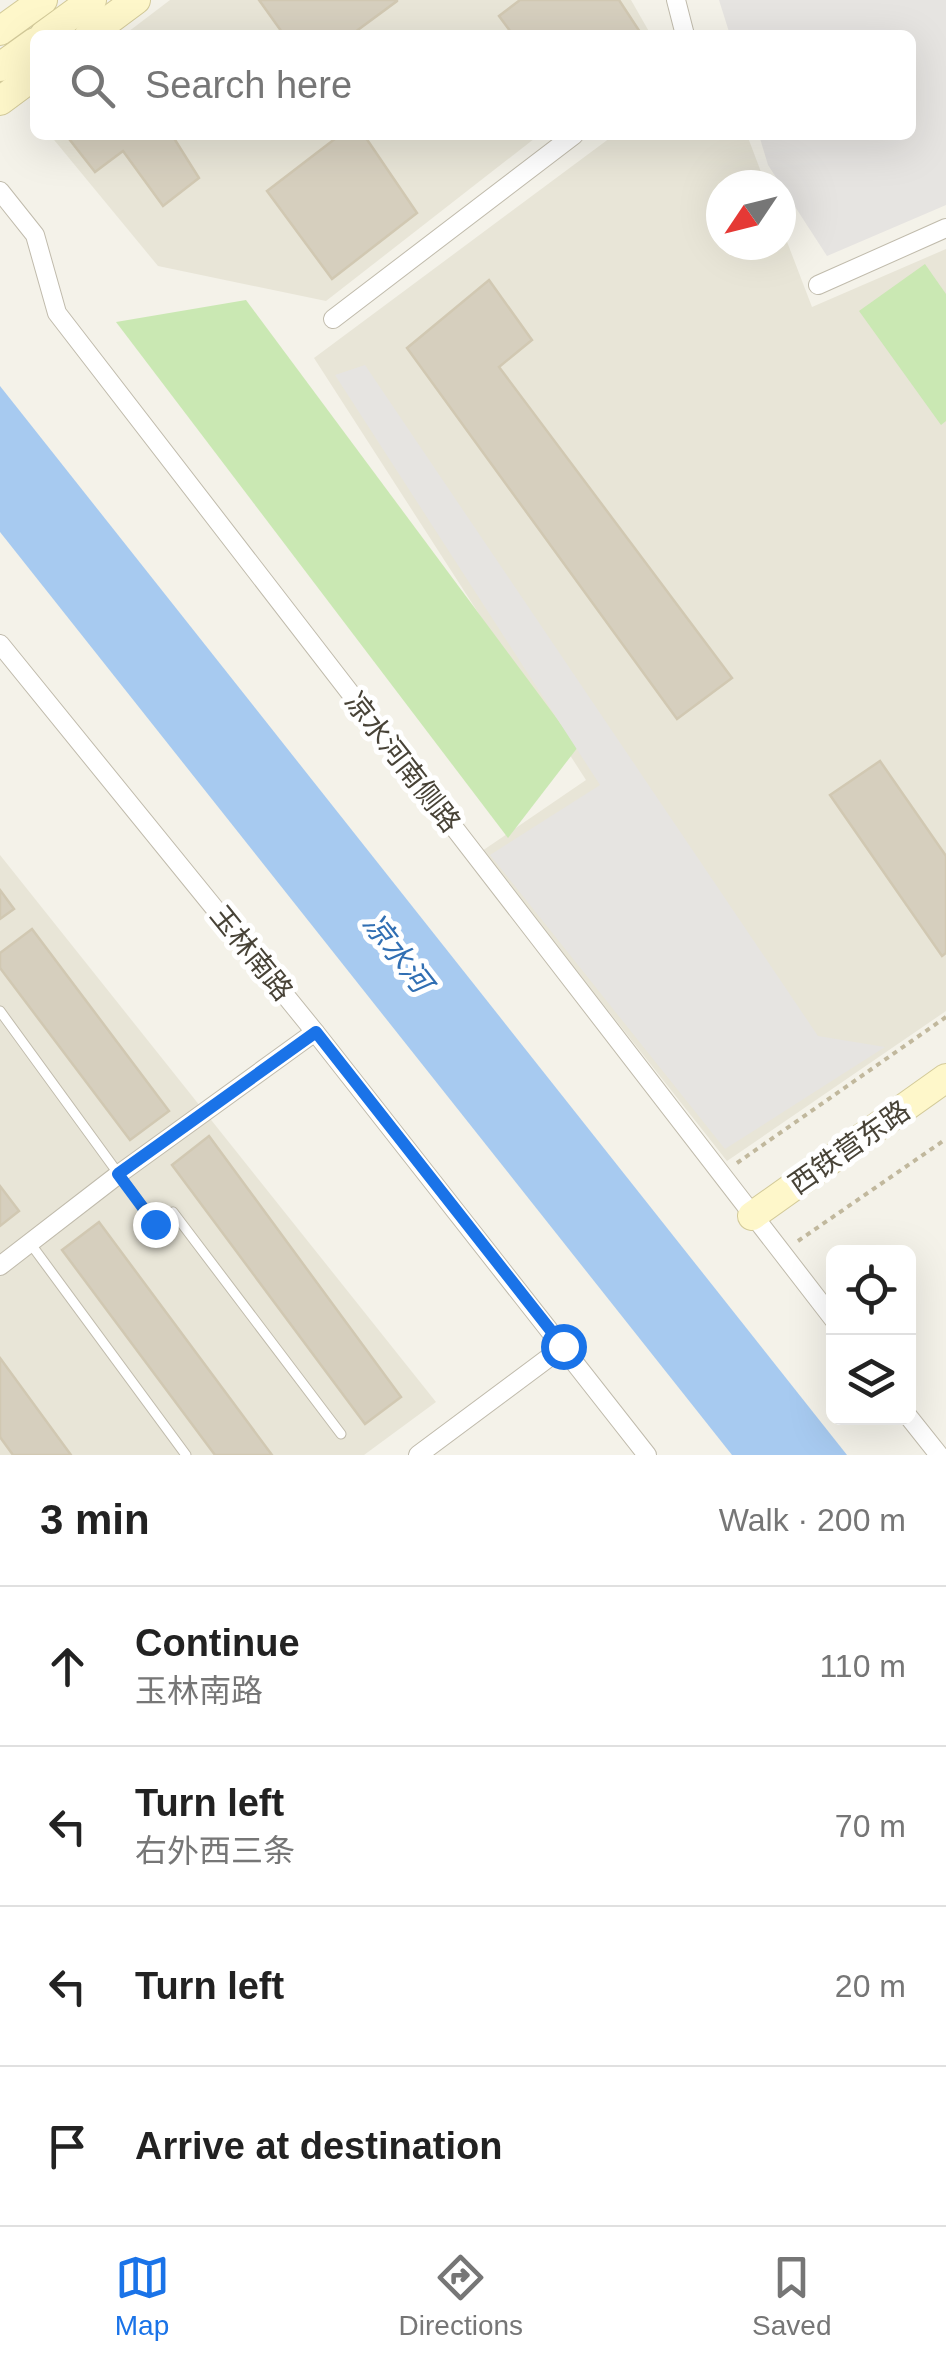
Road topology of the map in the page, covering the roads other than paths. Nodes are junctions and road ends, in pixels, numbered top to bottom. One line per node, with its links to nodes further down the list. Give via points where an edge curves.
1 (42, 0): 8 (street)
2 (92, 0): 5 (street)
3 (136, 0): 6 (street)
4 (676, 0): 7 (street)
5 (51, 30)
6 (96, 30)
7 (683, 30)
8 (0, 31)
9 (30, 46): 10 (street)
10 (0, 68)
11 (30, 79): 12 (street)
12 (0, 102)
13 (567, 140): 17 (street)
14 (0, 191): 23 (street, 凉水河南侧路, via 36,235 58,312)
15 (946, 228): 16 (street)
16 (818, 284)
17 (333, 319)
18 (0, 644): 20 (street, 玉林南路)
19 (0, 1012): 22 (lane)
20 (316, 1032): 22 (street); 27 (street, 玉林南路)
21 (946, 1078): 23 (street, 西铁营东路)
22 (118, 1174): 24 (street); 29 (lane, via 155,1224 173,1212)
23 (752, 1216): 26 (street, 凉水河南侧路)
24 (30, 1244): 25 (street); 30 (lane)
25 (0, 1266)
26 (826, 1310)
27 (563, 1346): 31 (street); 32 (street, 玉林南路)
28 (915, 1425): 33 (street)
29 (340, 1434)
30 (186, 1455)
31 (418, 1455)
32 (647, 1455)
33 (940, 1455)

